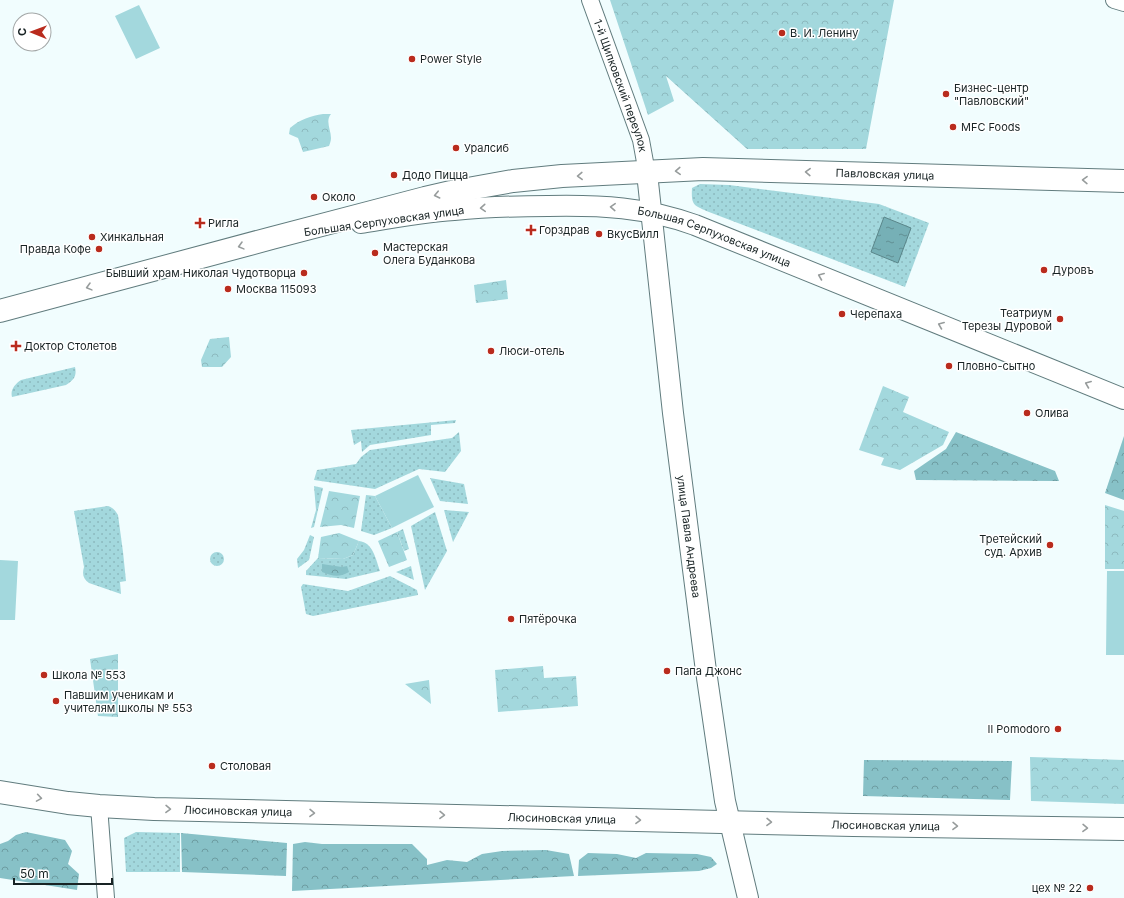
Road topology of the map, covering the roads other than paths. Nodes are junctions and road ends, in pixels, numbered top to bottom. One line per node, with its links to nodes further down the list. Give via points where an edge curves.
1 (590, 0): 4 (street, 1-й Щипковский переулок, via 641,140)
2 (1114, 0): 3 (street)
3 (1124, 3)
4 (647, 173): 5 (main road, Павловская улица, one-way to 4, via 703,169); 6 (street, улица Павла Андреева); 7 (main road, Большая Серпуховская улица, one-way to 7, via 562,176 513,181 425,198)
5 (1124, 181)
6 (651, 212): 7 (street, Большая Серпуховская улица, one-way to 7, via 618,207 568,206 453,210); 9 (street, Большая Серпуховская улица, one-way to 6, via 695,225); 12 (street, улица Павла Андреева, via 704,658)
7 (279, 236): 8 (main road, Большая Серпуховская улица, one-way to 8)
8 (0, 311)
9 (1124, 399)
10 (0, 792): 11 (main road, Люсиновская улица, one-way to 11)
11 (99, 806): 12 (main road, Люсиновская улица, one-way to 12); 14 (street)
12 (730, 822): 13 (main road, Люсиновская улица, one-way to 13); 15 (street, улица Павла Андреева)
13 (1124, 829)
14 (106, 898)
15 (748, 898)

